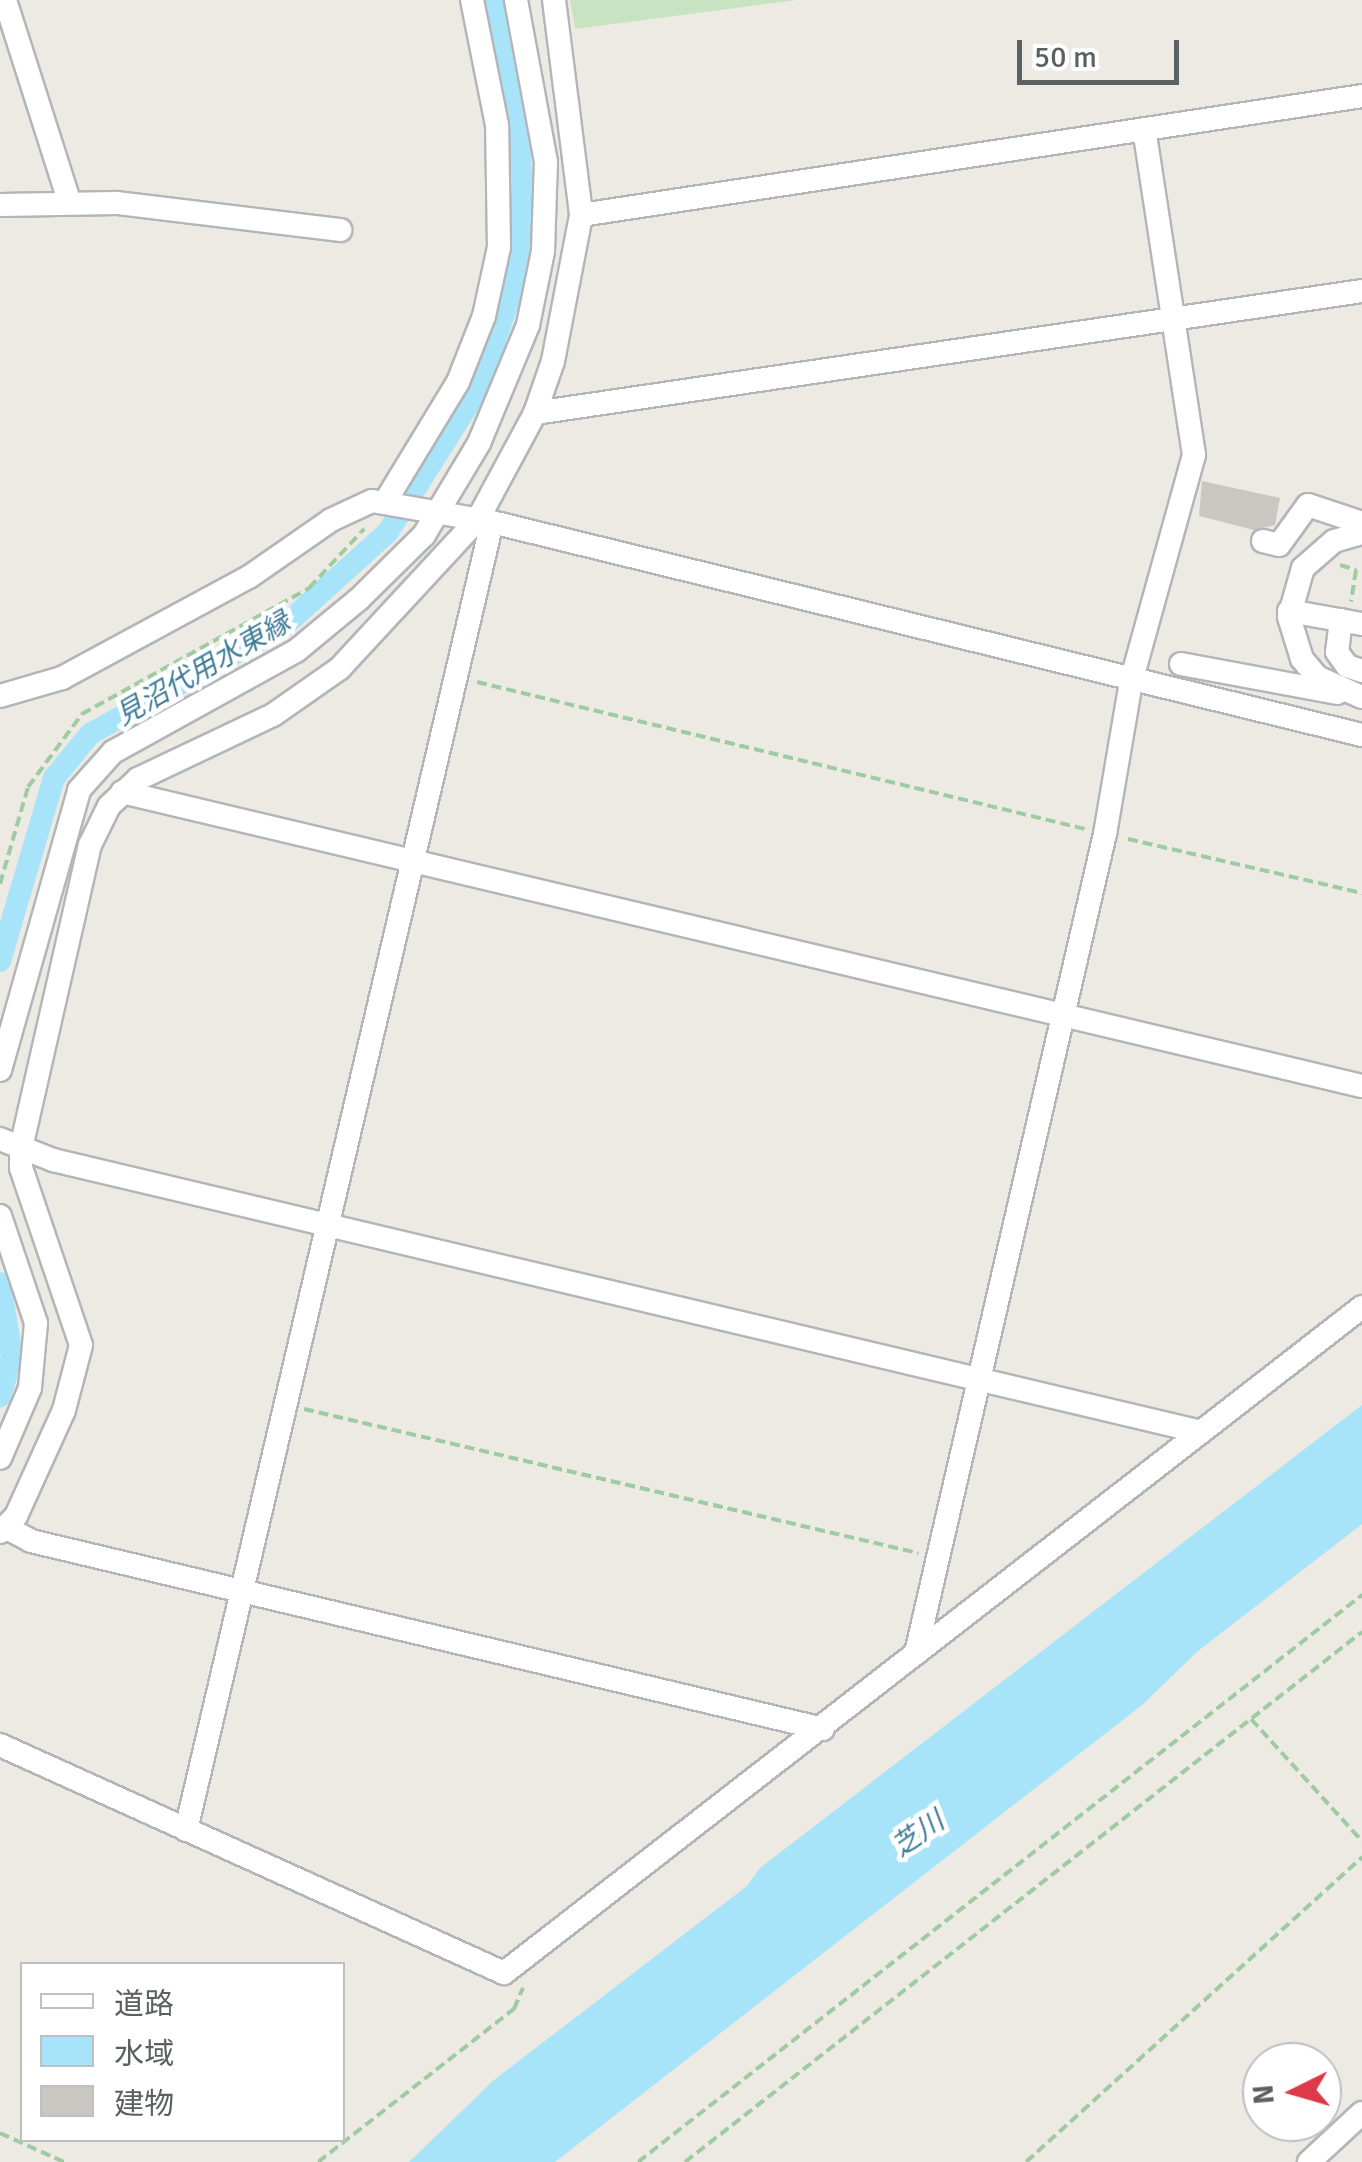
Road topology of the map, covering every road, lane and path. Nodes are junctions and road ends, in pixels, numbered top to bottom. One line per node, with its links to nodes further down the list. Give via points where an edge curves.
1 (5, 0): 7 (street)
2 (472, 0): 14 (street, via 498,125 500,248 484,316 458,382)
3 (516, 0): 15 (street, via 546,162 543,251 506,387)
4 (554, 0): 9 (street)
5 (1362, 96): 6 (street)
6 (1144, 130): 9 (street); 12 (street)
7 (69, 200): 8 (street); 10 (street)
8 (0, 205)
9 (581, 216): 13 (street, via 567,311)
10 (340, 230)
11 (1362, 291): 12 (street)
12 (1174, 320): 13 (street, via 549,416); 27 (street, via 1194,456 1187,525)
13 (534, 413): 16 (street)
14 (388, 503): 15 (street); 28 (street, via 354,507 249,577 62,678)
15 (435, 514): 16 (street); 37 (street, via 393,568 296,651 113,752 78,790)
16 (485, 521): 26 (street); 27 (street); 31 (street, via 316,686)
17 (1362, 524): 20 (street, via 1308,506 1279,545)
18 (368, 525): 34 (path, via 309,588 82,714 28,788)
19 (1362, 533): 22 (street, via 1334,541 1303,568)
20 (1263, 541)
21 (1328, 569): 23 (path, via 1342,564 1356,570)
22 (1289, 611): 23 (street); 29 (street, via 1302,658 1317,677)
23 (1347, 613): 25 (street, via 1337,652 1347,666)
24 (1181, 664): 29 (street)
25 (1362, 671)
26 (456, 676): 32 (path); 33 (street)
27 (1131, 682): 30 (street); 32 (street)
28 (0, 696)
29 (1356, 696)
30 (1362, 735)
31 (122, 792): 33 (street); 39 (street, via 90,845)
32 (1105, 834): 35 (path); 36 (street)
33 (412, 862): 36 (street); 41 (street)
34 (0, 884)
35 (1362, 893)
36 (1062, 1017): 38 (street); 43 (street)
37 (0, 1070)
38 (1362, 1086)
39 (10, 1144): 41 (street); 47 (street, via 82,1345 64,1410 16,1516)
40 (0, 1216): 46 (street, via 36,1323 30,1388)
41 (326, 1224): 43 (street); 44 (street)
42 (1362, 1307): 45 (street)
43 (977, 1376): 45 (street); 48 (street)
44 (285, 1405): 48 (path); 49 (street)
45 (1201, 1432): 52 (street)
46 (0, 1458)
47 (2, 1530): 49 (street)
48 (937, 1558): 52 (street)
49 (242, 1589): 54 (street); 56 (street)
50 (1362, 1595): 66 (path)
51 (1362, 1632): 53 (path)
52 (916, 1653): 54 (street)
53 (1250, 1719): 57 (path); 67 (path)
54 (823, 1729): 59 (street)
55 (0, 1746): 56 (street)
56 (186, 1830): 59 (street, via 448,1953 504,1973)
57 (1362, 1842)
58 (1362, 1857): 68 (path)
59 (520, 1963): 62 (path, via 523,1994 514,2009)
60 (1362, 2114): 69 (street)
61 (0, 2133): 64 (path)
62 (345, 2141)
63 (344, 2142): 65 (path)
64 (64, 2162)
65 (318, 2162)
66 (638, 2162)
67 (685, 2162)
68 (1026, 2162)
69 (1309, 2162)

